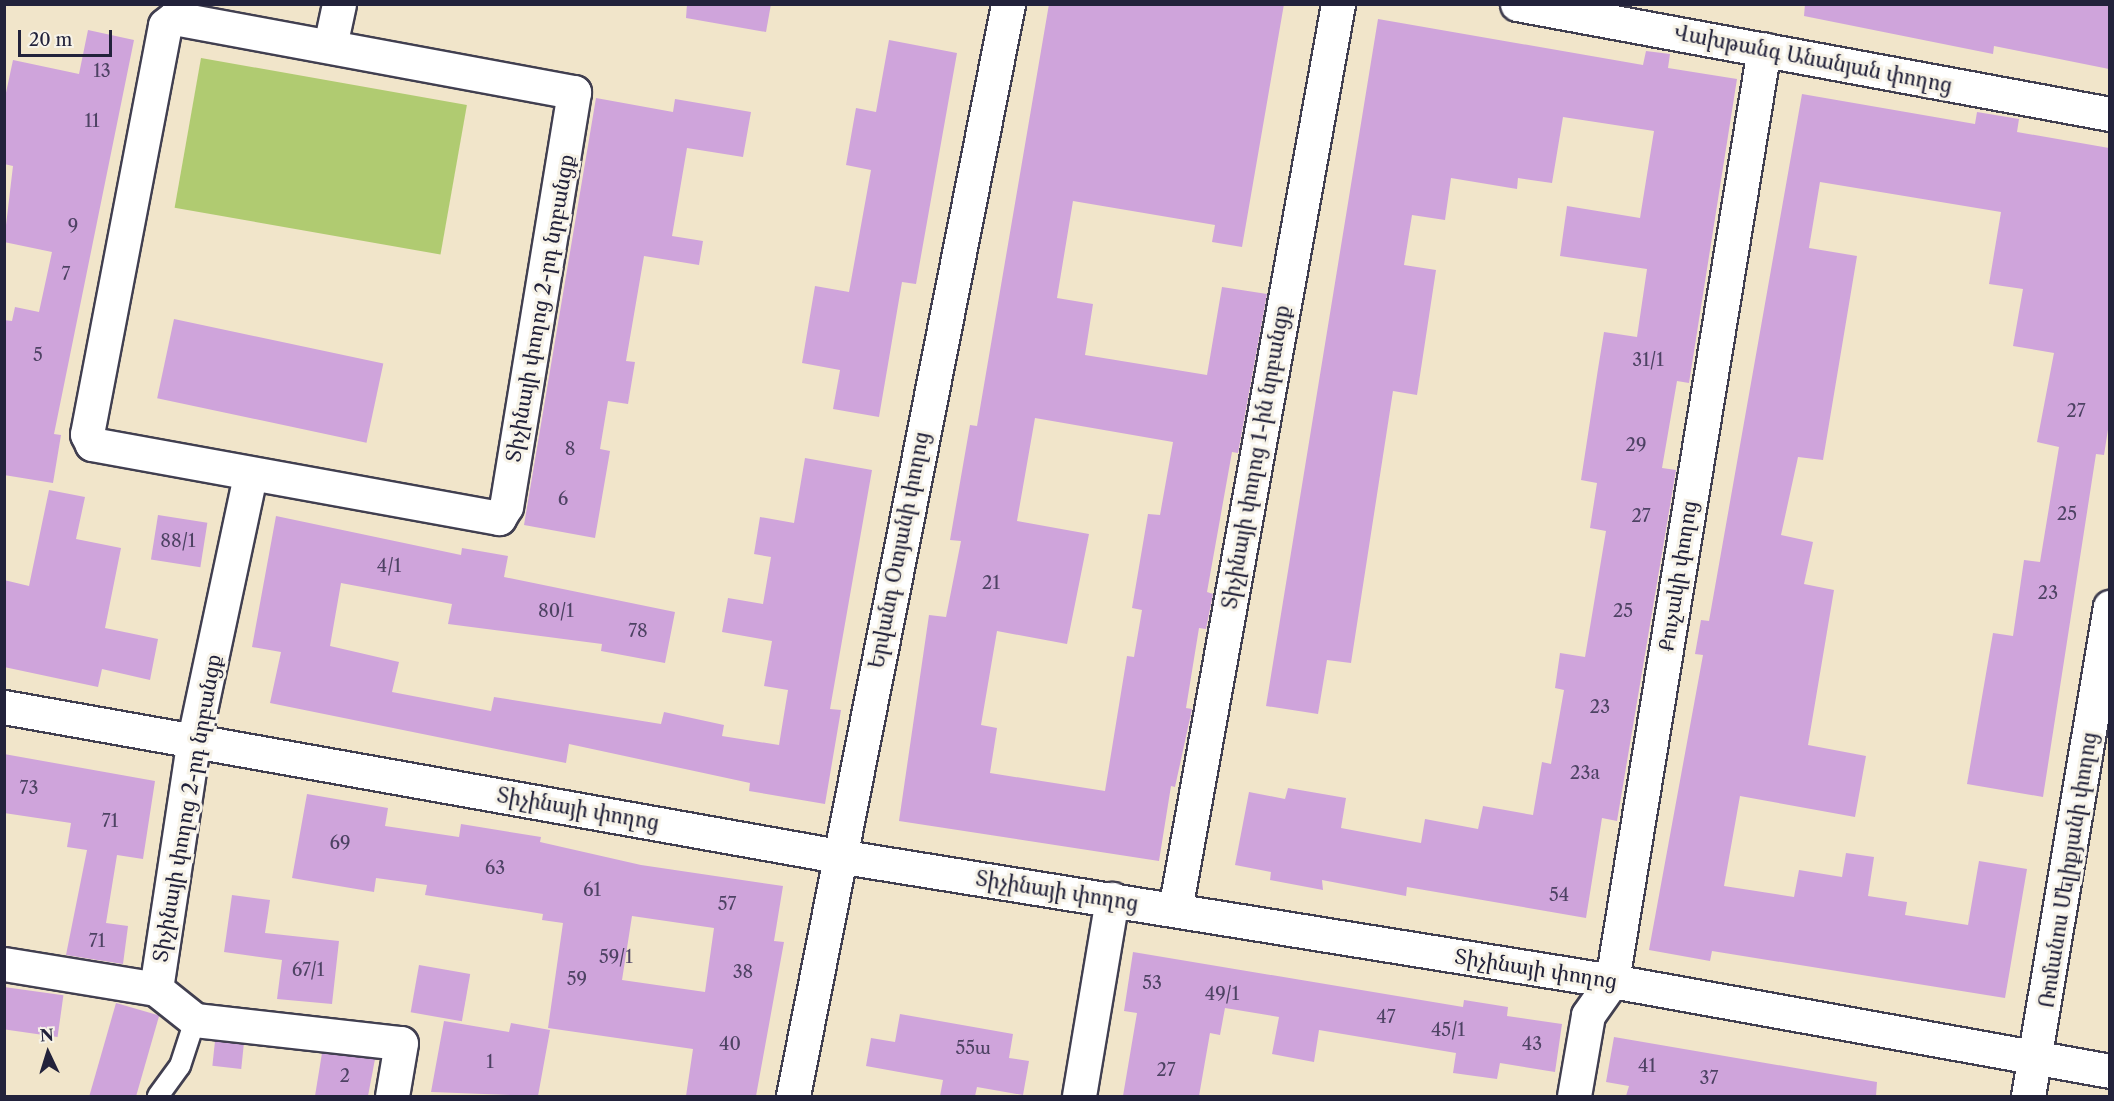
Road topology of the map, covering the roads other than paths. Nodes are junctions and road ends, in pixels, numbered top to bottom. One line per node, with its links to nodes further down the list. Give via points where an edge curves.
1 (339, 4): 5 (street)
2 (1008, 4): 12 (street, Երվանդ Օտյանի փողոց)
3 (1338, 4): 14 (street, Տիչինայի փողոց 1-ին նրբանցք)
4 (1517, 4): 6 (street, Վախթանգ Անանյան փողոց)
5 (330, 46): 8 (street, Տիչինայի փողոց 2-րդ նրբանցք, via 184,18 165,26 87,434 98,449); 8 (street, Տիչինայի փողոց 2-րդ նրբանցք, via 574,92 506,506 499,518 488,519)
6 (1764, 49): 7 (street, Վախթանգ Անանյան փողոց); 16 (street, Քուչակի փողոց)
7 (2109, 114)
8 (250, 476): 11 (street, Տիչինայի փողոց 2-րդ նրբանցք)
9 (2109, 607): 19 (street, Ռոմանոս Մելիքյանի փողոց)
10 (4, 707): 11 (street, Տիչինայի փողոց)
11 (194, 739): 12 (street, Տիչինայի փողոց); 17 (street, Տիչինայի փողոց 2-րդ նրբանցք)
12 (838, 856): 13 (street, Տիչինայի փողոց); 23 (street, Երվանդ Օտյանի փողոց)
13 (1112, 899): 14 (street, Տիչինայի փողոց); 24 (street)
14 (1174, 910): 16 (street, Տիչինայի փողոց)
15 (4, 964): 17 (street, Տիչինայի փողոց 2-րդ նրբանցք)
16 (1612, 981): 19 (street, Տիչինայի փողոց); 25 (street, Քուչակի փողոց, via 1588,1015)
17 (156, 989): 18 (street)
18 (195, 1020): 21 (lane, via 180,1066); 22 (street, via 401,1043)
19 (2038, 1056): 20 (street, Տիչինայի փողոց); 26 (street, Ռոմանոս Մելիքյանի փողոց)
20 (2109, 1071)
21 (158, 1096)
22 (392, 1096)
23 (794, 1096)
24 (1079, 1096)
25 (1574, 1096)
26 (2028, 1096)

